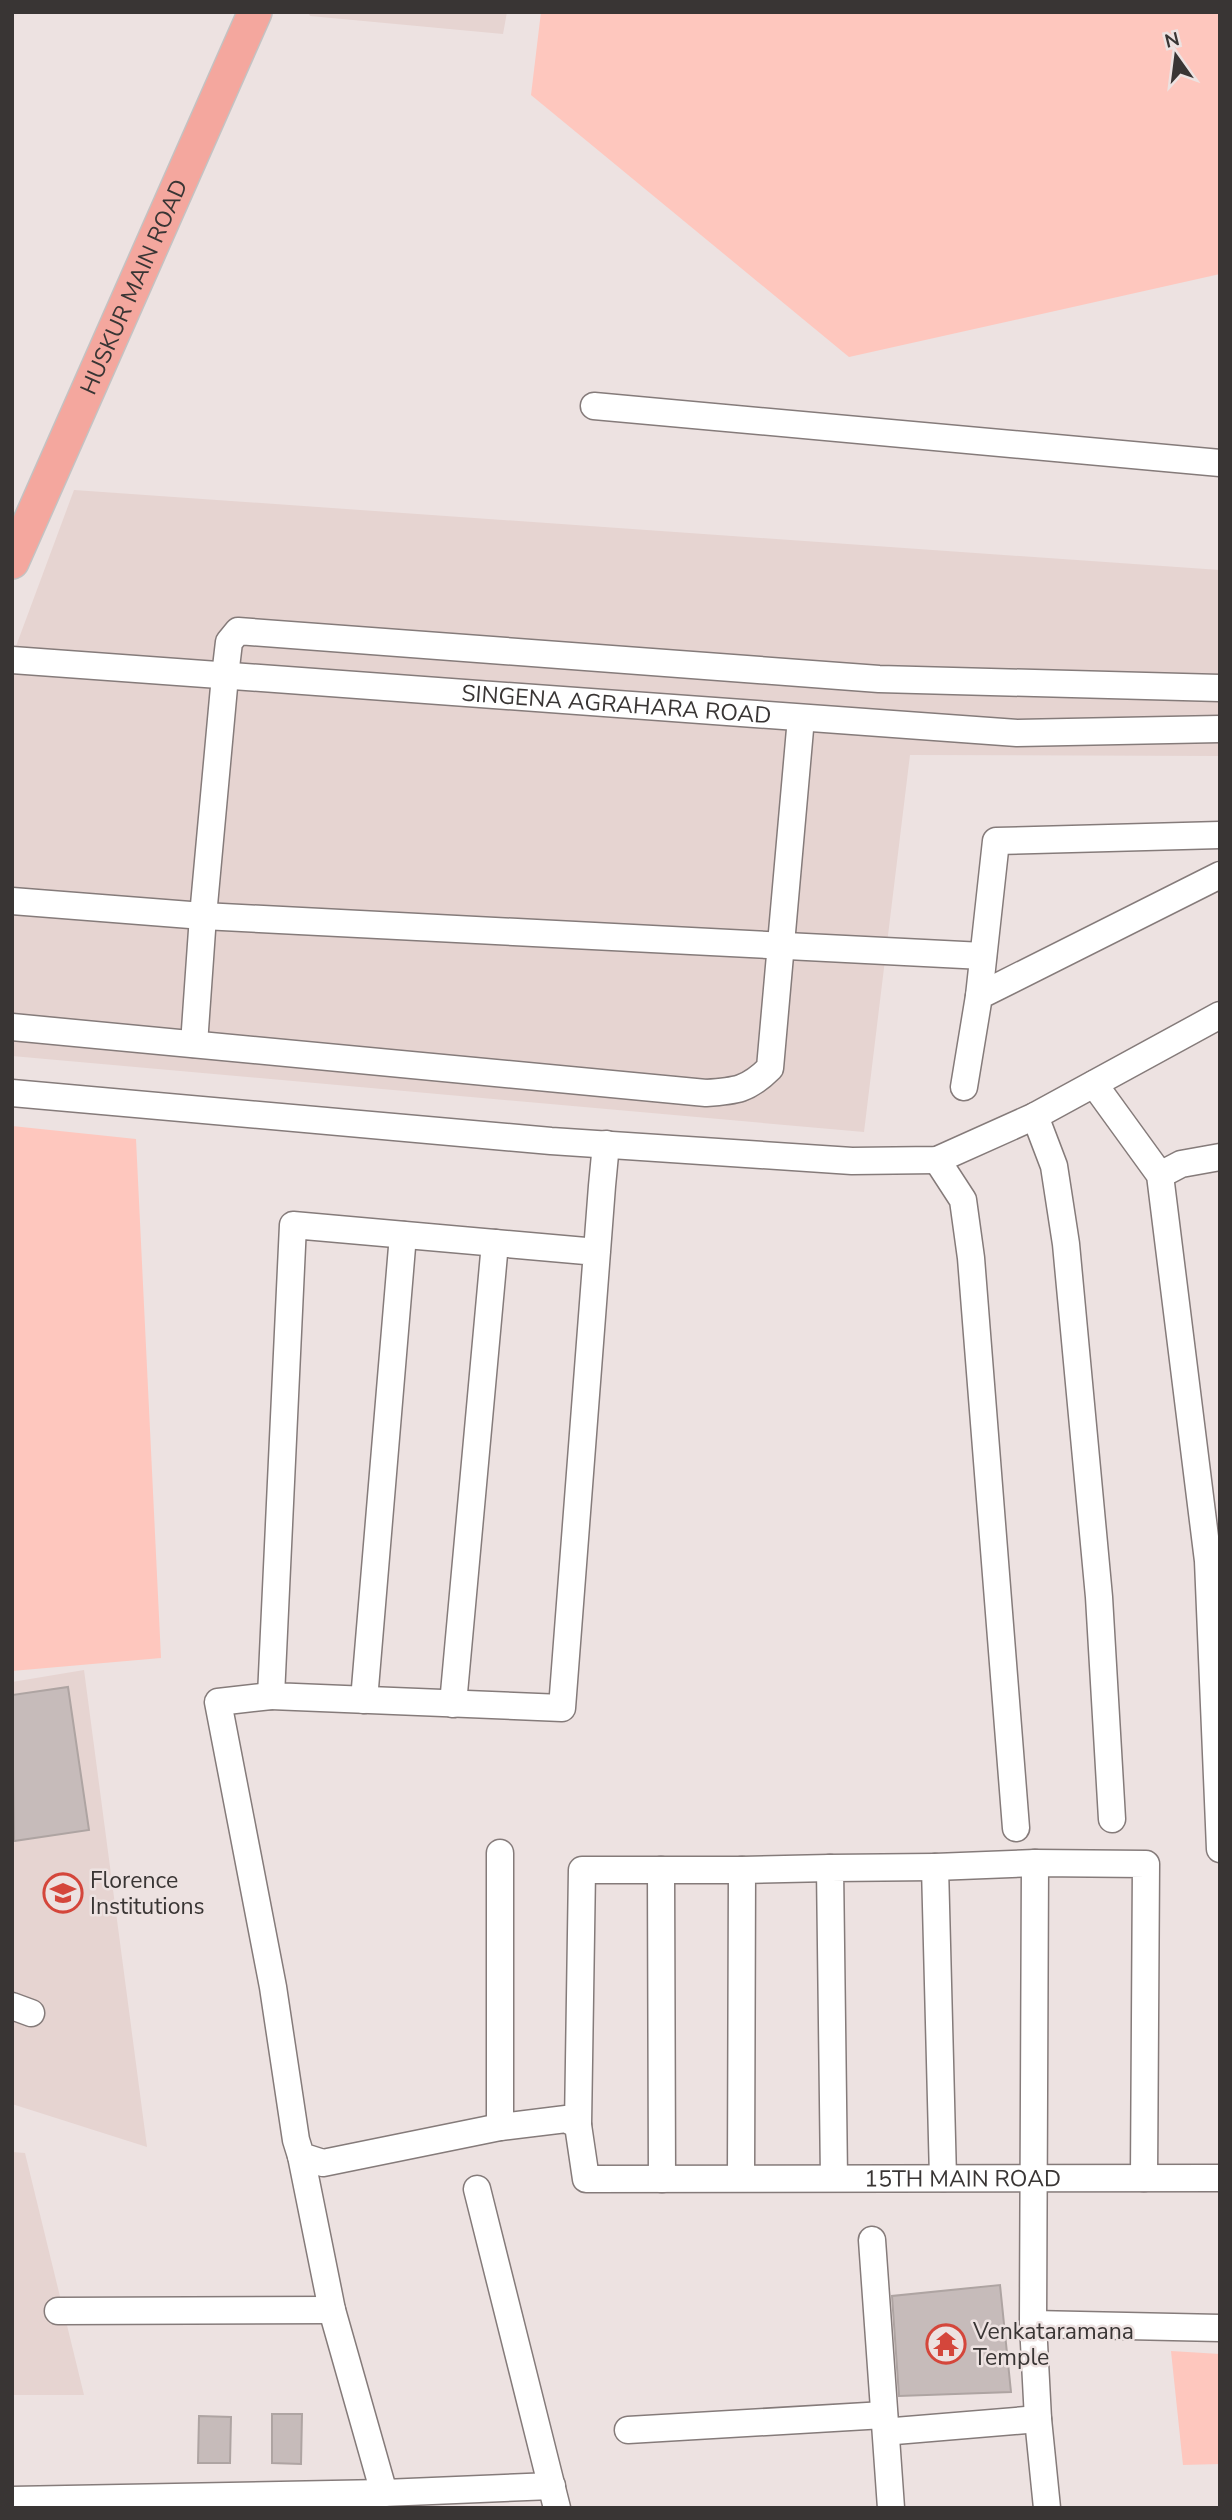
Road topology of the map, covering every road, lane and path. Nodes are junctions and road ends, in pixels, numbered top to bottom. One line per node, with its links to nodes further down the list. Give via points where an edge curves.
1 (256, 12): 4 (main road, HUSKUR MAIN ROAD)
2 (594, 406): 3 (street)
3 (1220, 463)
4 (14, 551)
5 (12, 660): 6 (street, SINGENA AGRAHARA ROAD)
6 (225, 676): 7 (street, via 229,642 238,631 879,679); 8 (street, SINGENA AGRAHARA ROAD); 13 (street)
7 (1220, 688)
8 (801, 718): 9 (street, SINGENA AGRAHARA ROAD, via 1017,733); 14 (street)
9 (1220, 729)
10 (1220, 835): 15 (street, via 996,841)
11 (1220, 874): 16 (street)
12 (12, 901): 13 (street)
13 (203, 916): 14 (street); 19 (street)
14 (780, 947): 15 (street); 19 (street, via 770,1068 755,1083 736,1091 706,1093)
15 (983, 956): 16 (street)
16 (979, 996): 21 (street)
17 (1220, 1015): 20 (street)
18 (12, 1027): 19 (street)
19 (194, 1044)
20 (1094, 1084): 23 (street); 27 (street)
21 (964, 1087)
22 (12, 1093): 24 (street)
23 (1035, 1116): 26 (street); 35 (street, via 1054,1166 1066,1244 1099,1597)
24 (606, 1144): 26 (street, via 852,1161); 30 (street)
25 (1220, 1157): 27 (street, via 1181,1164)
26 (937, 1160): 36 (street, via 963,1200 971,1258)
27 (1160, 1175): 31 (street)
28 (402, 1235): 29 (street); 32 (street, via 293,1225); 33 (street)
29 (495, 1243): 30 (street); 34 (street)
30 (597, 1252): 34 (street, via 562,1709)
31 (1214, 1561): 37 (street)
32 (271, 1696): 33 (street); 46 (street, via 218,1702)
33 (364, 1700): 34 (street)
34 (453, 1704)
35 (1112, 1819)
36 (1016, 1828)
37 (1220, 1849)
38 (500, 1853): 45 (street)
39 (1035, 1863): 40 (street); 50 (street); 51 (street, via 1146,1864)
40 (935, 1867): 41 (street); 49 (street)
41 (830, 1868): 43 (street); 48 (street)
42 (661, 1870): 43 (street); 44 (street, via 582,1870); 53 (street)
43 (742, 1870): 47 (street)
44 (578, 2125): 45 (street, via 566,2119); 53 (street, 15TH MAIN ROAD, via 586,2179)
45 (500, 2127): 46 (street, via 323,2163)
46 (301, 2156): 56 (street)
47 (741, 2178): 48 (street, 15TH MAIN ROAD); 53 (street, 15TH MAIN ROAD)
48 (834, 2178): 49 (street, 15TH MAIN ROAD)
49 (943, 2178): 50 (street, 15TH MAIN ROAD)
50 (1033, 2178): 51 (street, 15TH MAIN ROAD); 58 (street)
51 (1144, 2178): 52 (street, 15TH MAIN ROAD)
52 (1220, 2178)
53 (662, 2179)
54 (477, 2189): 64 (street)
55 (872, 2240): 61 (street)
56 (332, 2310): 57 (street); 63 (street)
57 (58, 2311)
58 (1033, 2324): 59 (street); 60 (street)
59 (1220, 2328)
60 (1038, 2419): 61 (street); 67 (street)
61 (890, 2423): 62 (street); 66 (street)
62 (628, 2430)
63 (384, 2493): 64 (street); 65 (street)
64 (555, 2497)
65 (12, 2500)
66 (891, 2508)
67 (1047, 2508)

